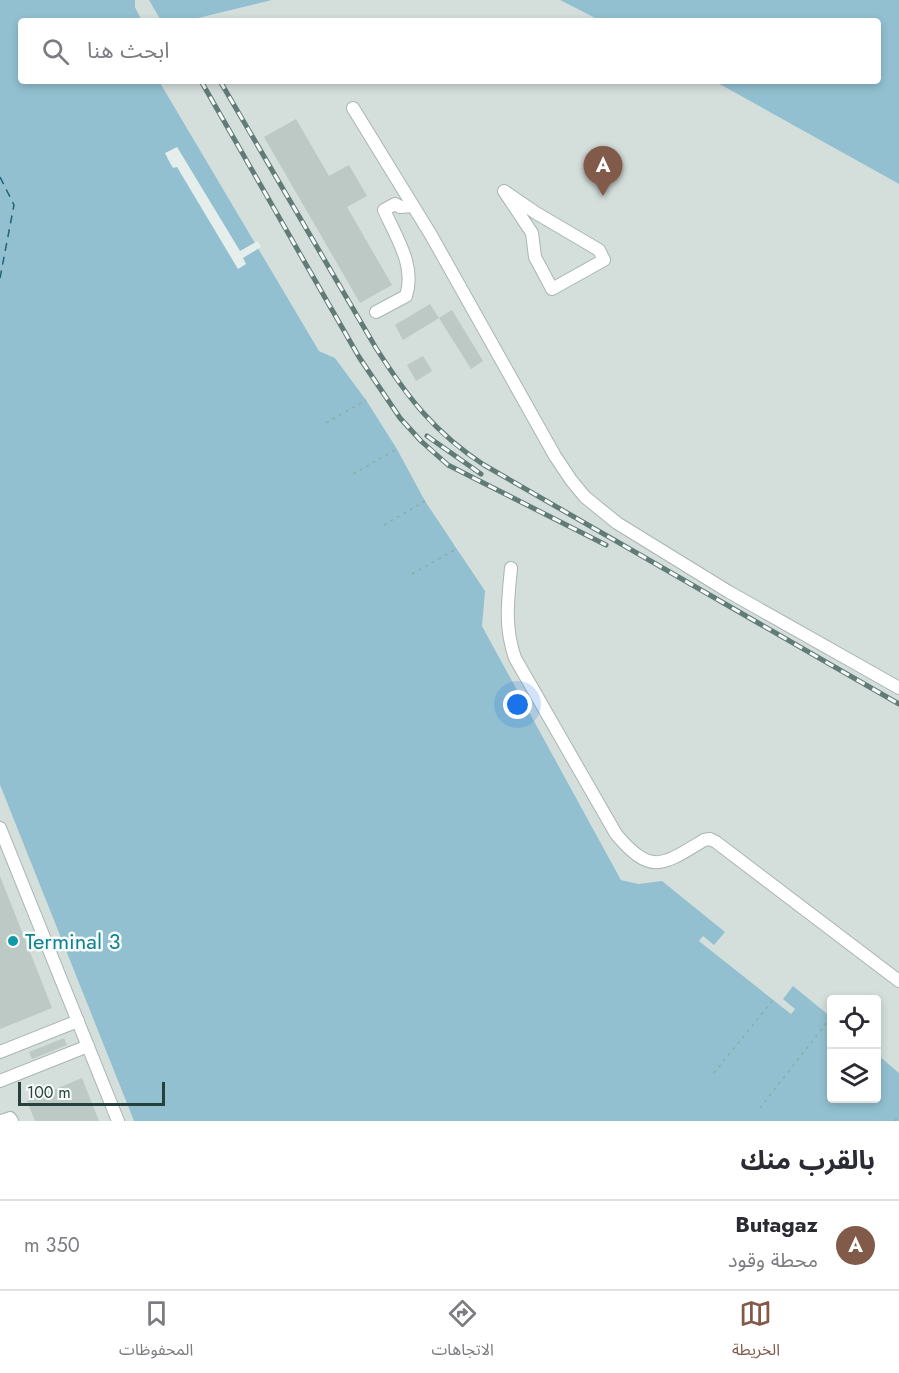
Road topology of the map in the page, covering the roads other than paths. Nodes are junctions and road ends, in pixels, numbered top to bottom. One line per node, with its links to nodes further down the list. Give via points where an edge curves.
1 (353, 108): 3 (street)
2 (504, 191): 2 (street, via 532,233 535,257 552,289 604,260 599,250)
3 (413, 206): 4 (street, via 395,204 384,210 406,259 410,284 406,296); 6 (street, via 555,456 585,497 617,523)
4 (376, 312)
5 (511, 568): 8 (street, via 507,619 508,639 515,658 628,849 639,858 659,863 710,839)
6 (899, 688)
7 (0, 828): 9 (street)
8 (899, 981)
9 (78, 1021): 10 (street); 11 (street)
10 (88, 1046): 12 (street); 15 (street)
11 (0, 1052)
12 (0, 1081)
13 (2, 1121): 14 (street)
14 (12, 1121)
15 (118, 1121)

